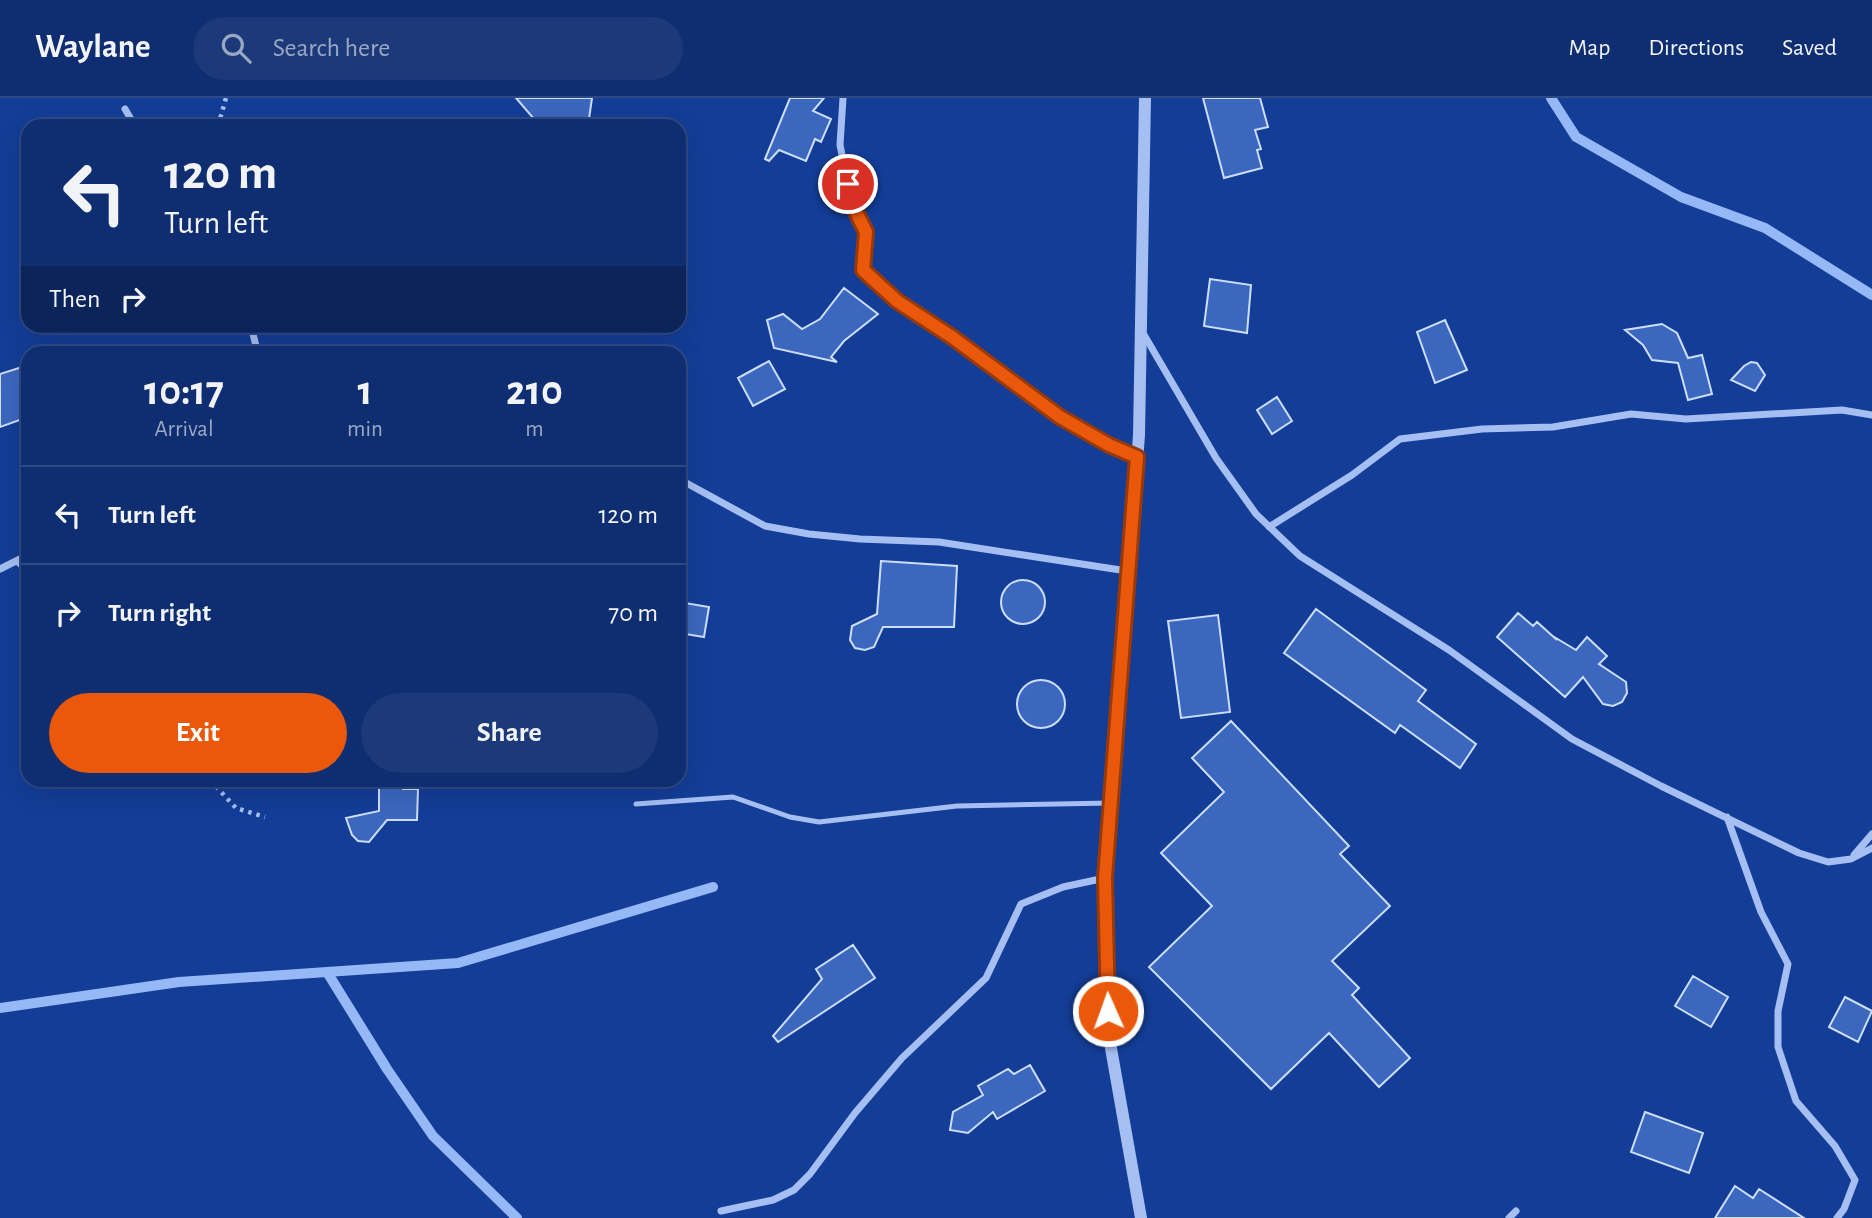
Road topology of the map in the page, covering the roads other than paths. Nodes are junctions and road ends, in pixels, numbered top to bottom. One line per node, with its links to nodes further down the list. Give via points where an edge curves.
1 (843, 98): 7 (street, via 840,145 852,204 866,232 863,270 897,301 1060,417)
2 (1145, 98): 5 (street)
3 (125, 109): 4 (street)
4 (131, 119)
5 (1139, 326): 7 (street); 9 (street, via 1216,458)
6 (1872, 415): 9 (street, via 1842,410 1686,419 1631,414 1553,427 1482,429 1400,439)
7 (1137, 457): 14 (street)
8 (686, 483): 14 (street, via 765,526 860,539 939,542)
9 (1269, 527): 17 (street, via 1300,556 1449,650 1572,740)
10 (21, 559): 11 (street)
11 (17, 561): 12 (street); 13 (street)
12 (21, 565)
13 (0, 569)
14 (1127, 571): 15 (street)
15 (1111, 803): 16 (lane, via 957,806 819,821 790,817 733,797); 21 (street)
16 (636, 804)
17 (1727, 817): 20 (street, via 1799,853 1828,862); 26 (street, via 1761,912 1788,964 1778,1011 1778,1047 1796,1101 1835,1146 1855,1181)
18 (1872, 834): 20 (street)
19 (1872, 848): 20 (street)
20 (1851, 859)
21 (1105, 878): 22 (street, via 1063,887 1021,904 986,978 902,1058 810,1174 794,1190 773,1200); 24 (street, via 1109,1037)
22 (721, 1210)
23 (1516, 1211): 25 (street)
24 (1141, 1218)
25 (1509, 1218)
26 (1837, 1218)

